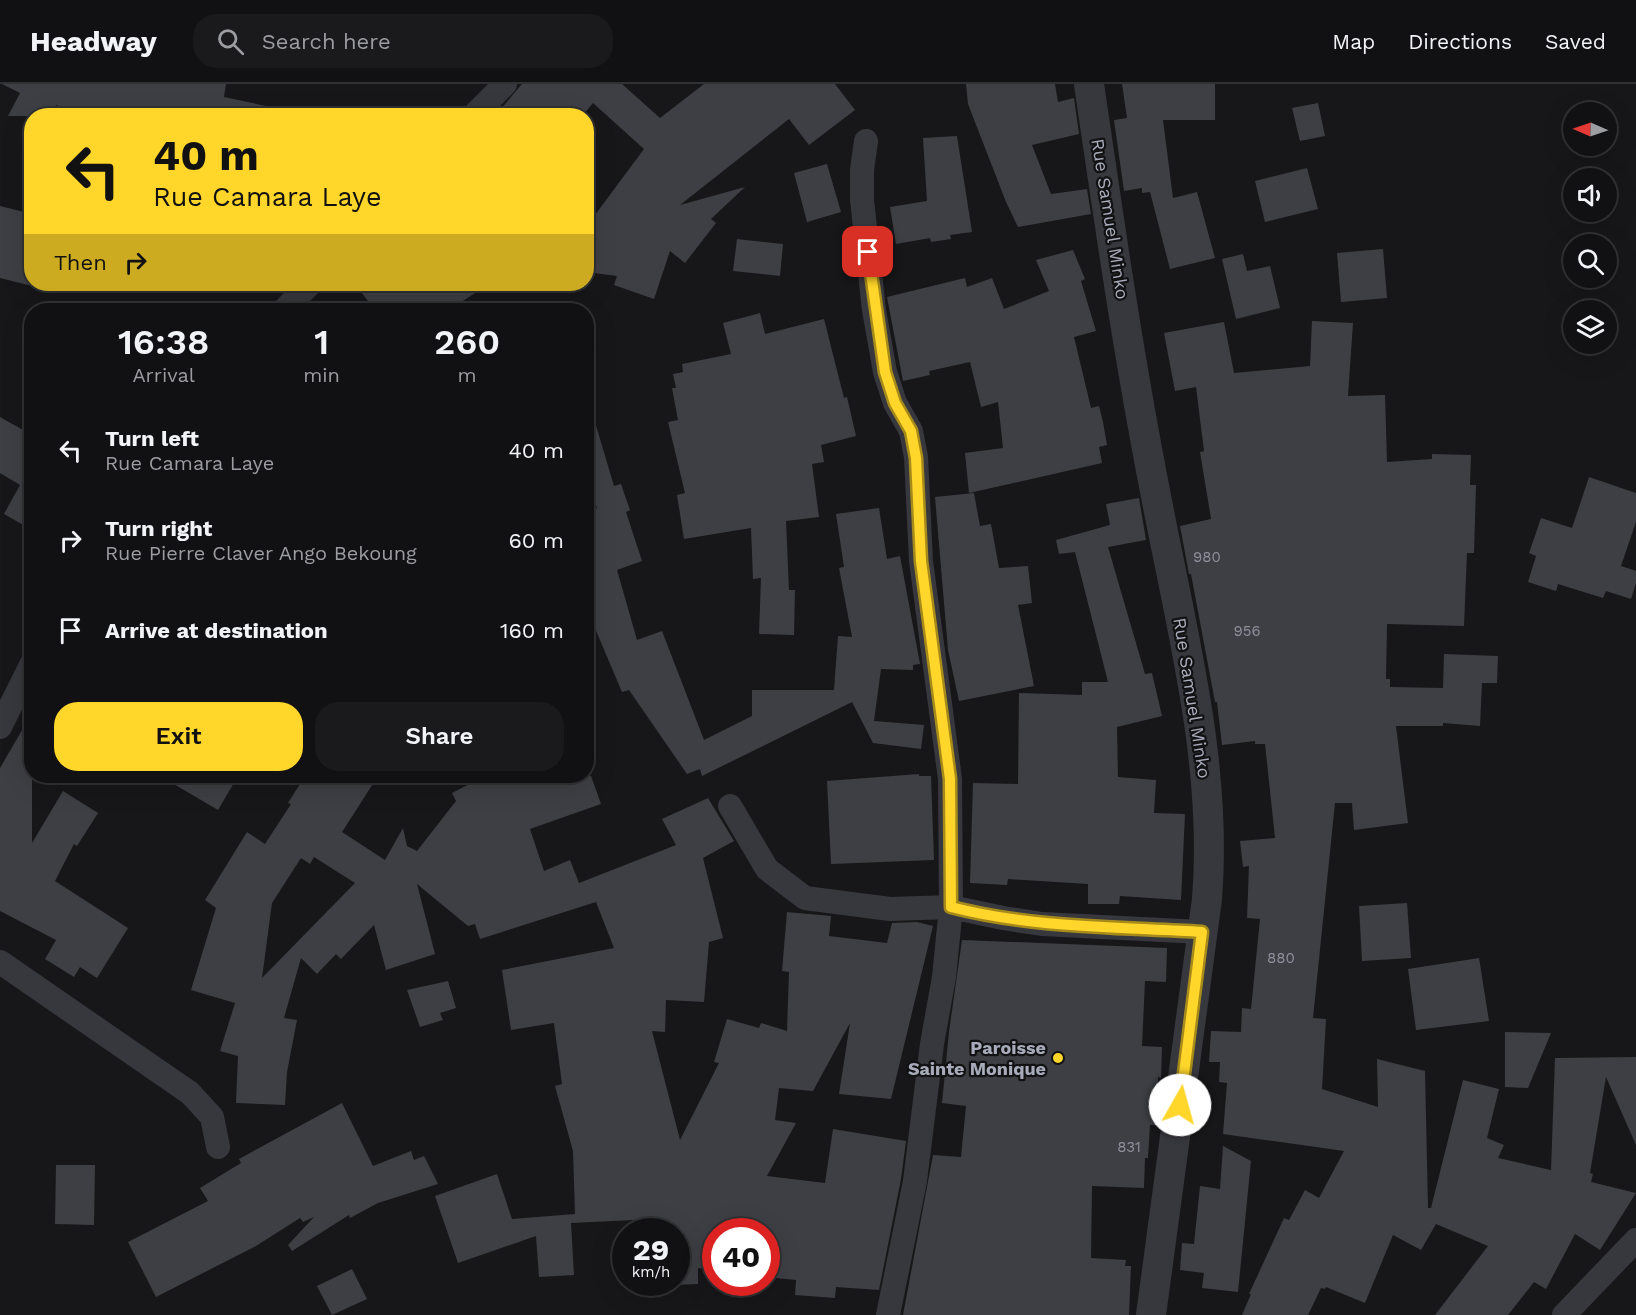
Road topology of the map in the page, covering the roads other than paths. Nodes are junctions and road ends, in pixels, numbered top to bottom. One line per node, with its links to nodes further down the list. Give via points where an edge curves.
1 (505, 84): 3 (street)
2 (1089, 84): 11 (street, Rue Samuel Minko, via 1141,414 1201,747 1210,834)
3 (481, 108)
4 (866, 141): 10 (street, via 862,200 874,310 885,372 895,403 911,431 916,458 921,561 950,779)
5 (303, 291): 6 (street)
6 (291, 303)
7 (24, 679): 8 (street)
8 (0, 727)
9 (730, 806): 10 (street, via 767,869 805,898 890,909)
10 (951, 907): 11 (street, via 1042,924); 15 (street, via 915,1181)
11 (1202, 932): 16 (street, Rue Samuel Minko)
12 (0, 962): 13 (street, via 190,1093 212,1117)
13 (218, 1147)
14 (1636, 1240): 17 (street)
15 (888, 1315)
16 (1151, 1315)
17 (1564, 1315)

